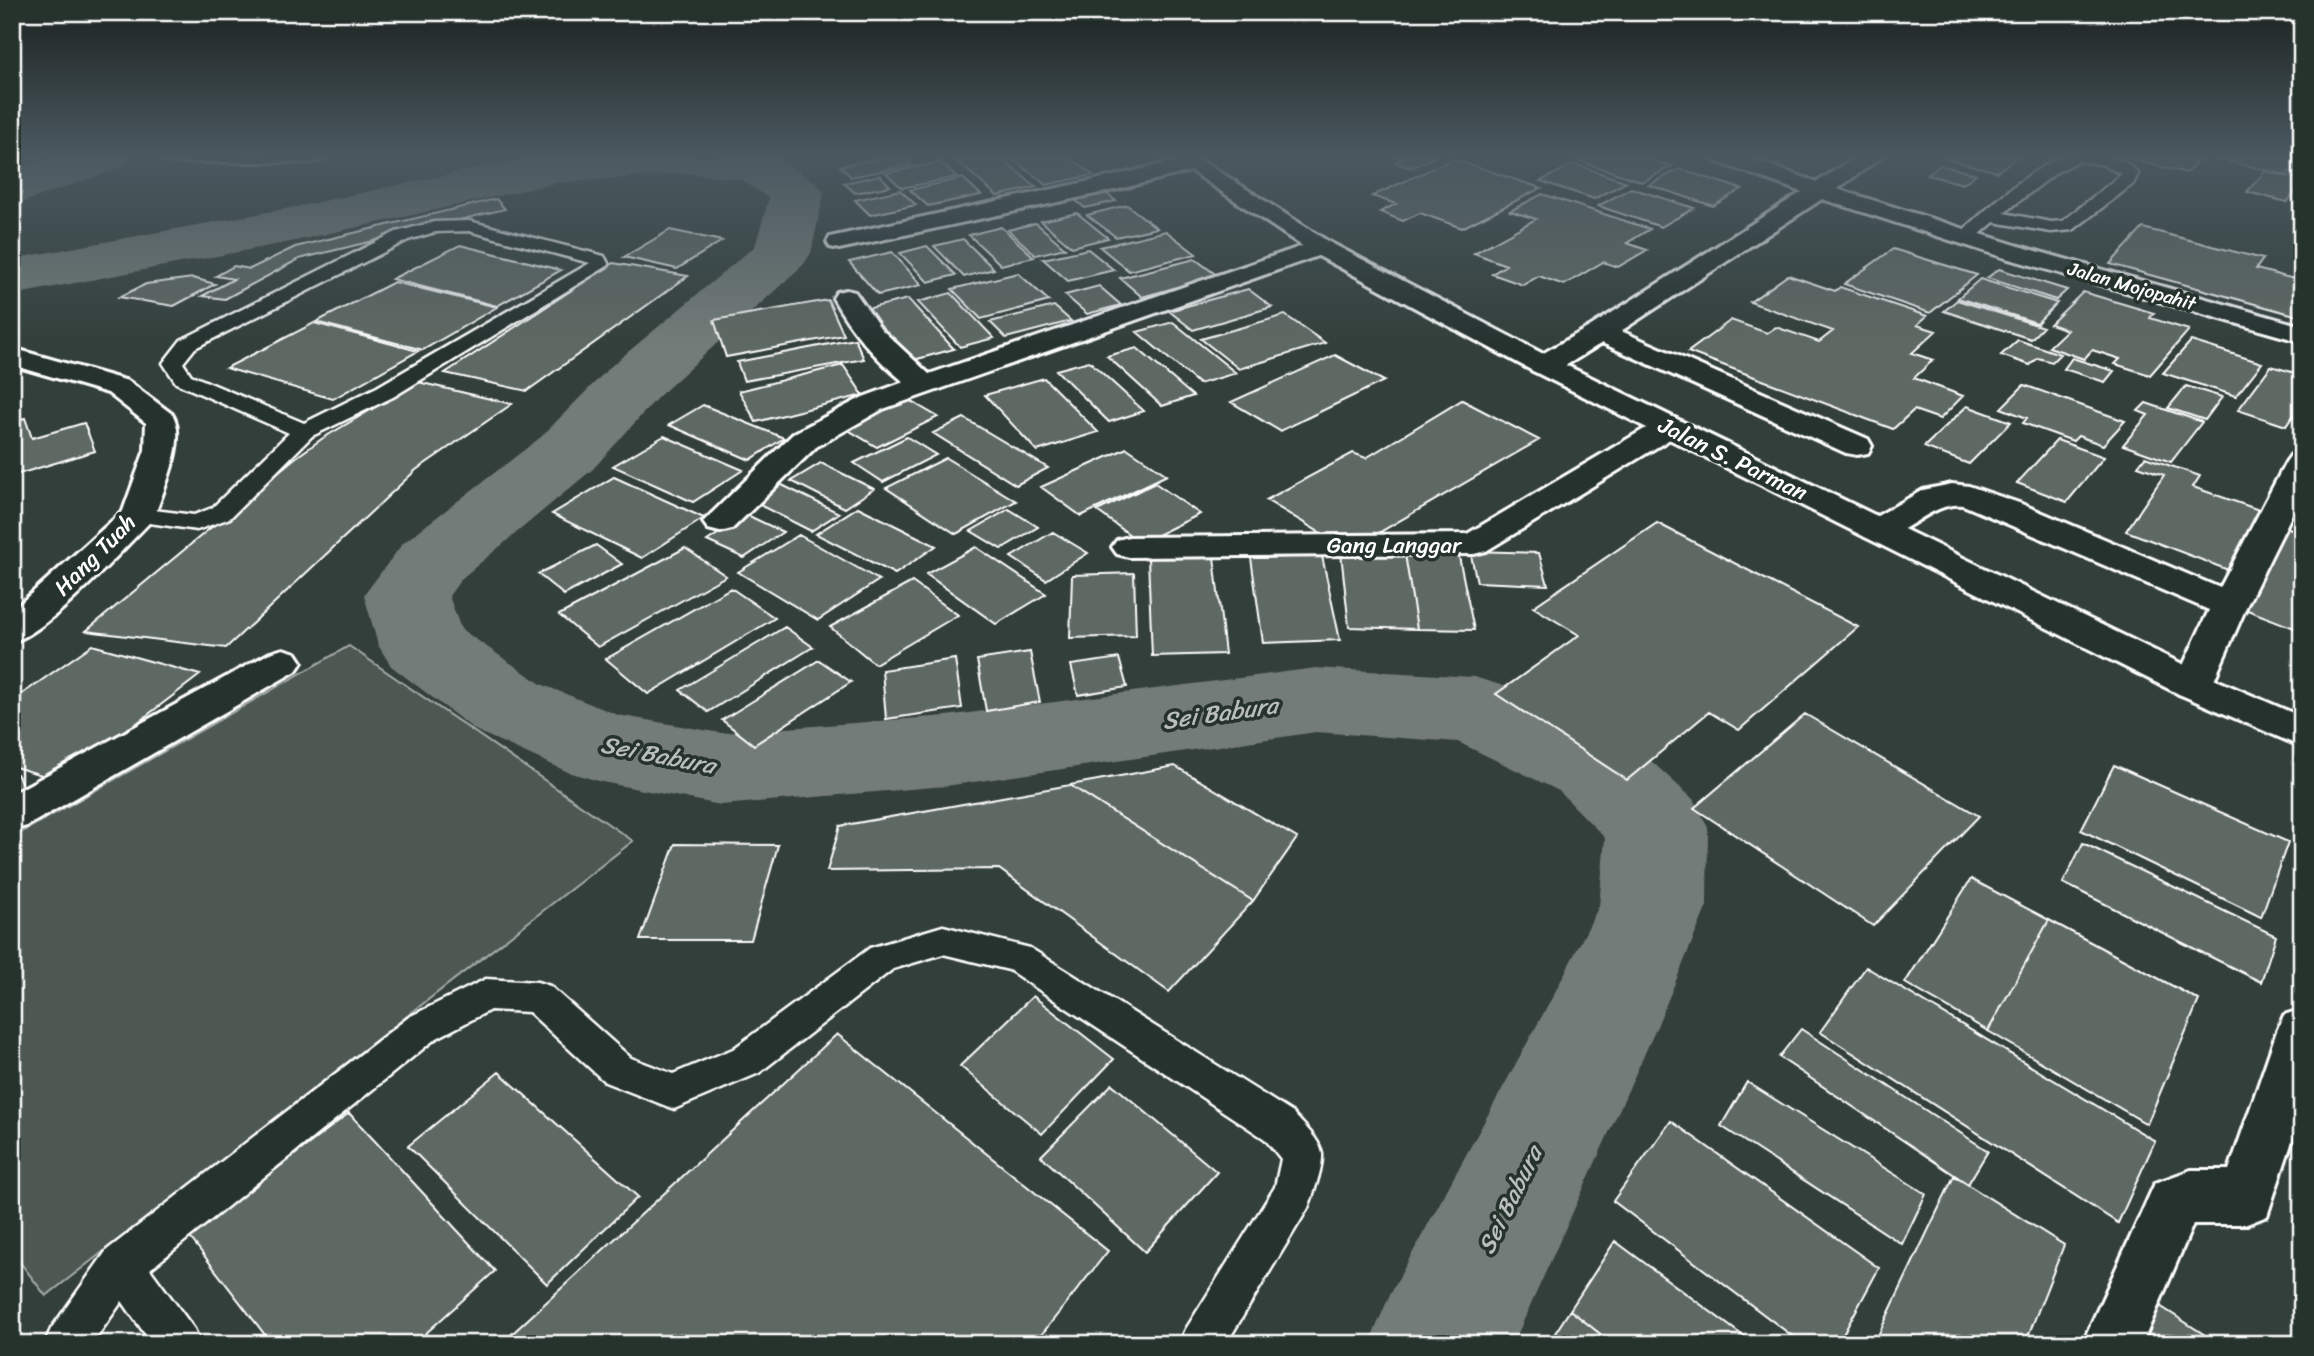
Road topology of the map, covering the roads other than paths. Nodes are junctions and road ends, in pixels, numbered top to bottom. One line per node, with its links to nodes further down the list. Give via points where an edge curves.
1 (945, 219): 9 (street)
2 (1277, 219): 10 (street, Jalan S. Parman)
3 (1777, 219): 12 (street)
4 (1909, 219): 8 (street, Jalan Mojopahit)
5 (1986, 219): 8 (lane)
6 (2007, 219): 7 (lane, via 2051,228)
7 (2076, 219)
8 (1966, 237): 13 (street, Jalan Mojopahit)
9 (839, 242)
10 (1320, 247): 15 (street, Jalan S. Parman); 16 (street)
11 (846, 298): 16 (street, via 873,340)
12 (1601, 332): 15 (street); 19 (street)
13 (2302, 334)
14 (12, 356): 21 (street, Hang Tuah, via 117,387 161,420 161,450)
15 (1543, 365): 17 (street, Jalan S. Parman)
16 (925, 385): 22 (street, via 873,403 806,440)
17 (1669, 427): 23 (street, Jalan S. Parman); 24 (street, Gang Langgar, via 1474,544)
18 (304, 431): 18 (lane, via 385,392 600,265 598,260 468,226 434,228 402,236 187,344 173,363 183,379); 21 (lane, via 221,513 197,523)
19 (1857, 446)
20 (2302, 462): 25 (street)
21 (138, 515): 26 (street, Hang Tuah)
22 (720, 522)
23 (1877, 530): 25 (street, via 1935,497 1969,496); 28 (street, Jalan S. Parman)
24 (1129, 547)
25 (2229, 605): 28 (street)
26 (12, 630)
27 (283, 662): 30 (street)
28 (2193, 685): 29 (street, Jalan S. Parman)
29 (2302, 733)
30 (12, 814)
31 (2302, 1031): 36 (street, via 2247,1197 2191,1197 2175,1202)
32 (122, 1265): 33 (lane); 34 (lane); 35 (lane, via 422,1028 486,995 537,998 618,1070 674,1092 746,1061 882,958 943,940 1018,958 1279,1126 1302,1154 1294,1194)
33 (66, 1344)
34 (179, 1344)
35 (1200, 1344)
36 (2112, 1344)

